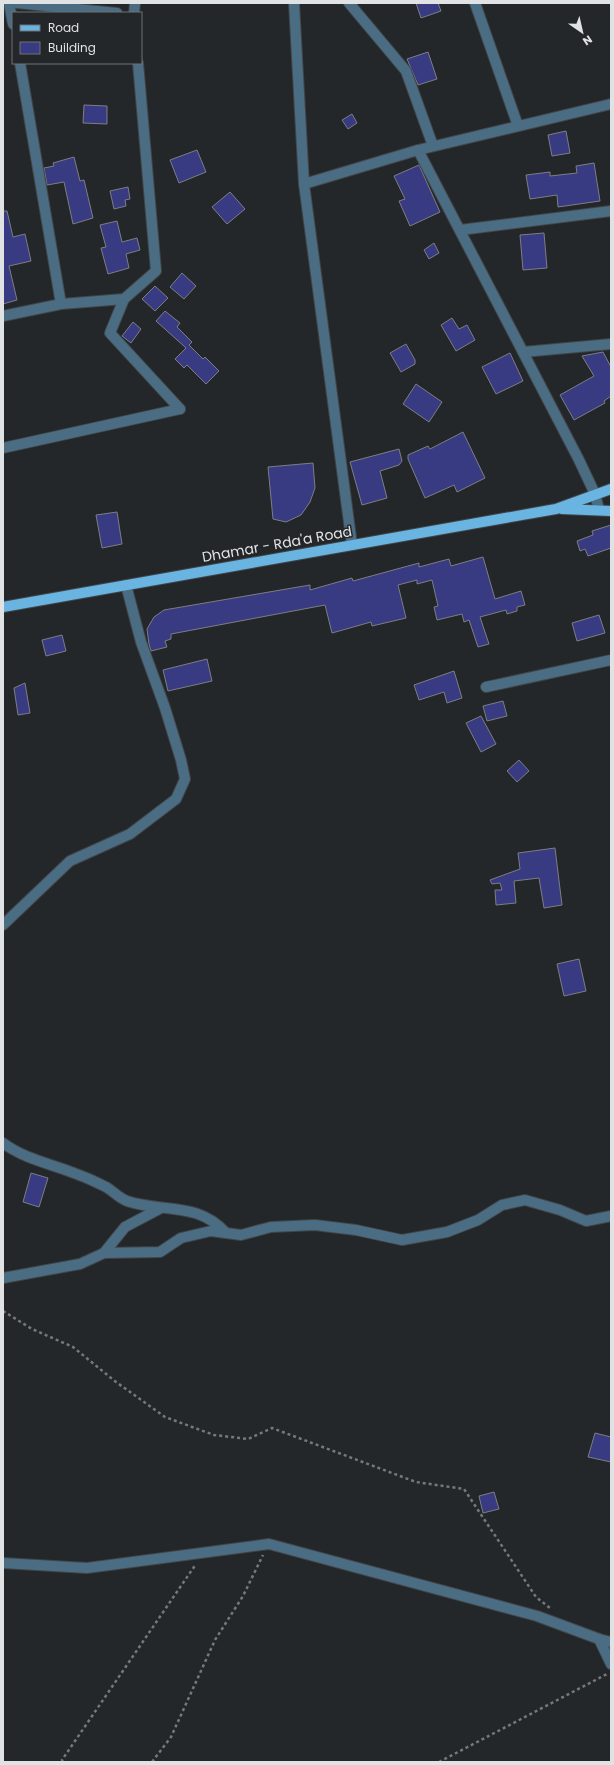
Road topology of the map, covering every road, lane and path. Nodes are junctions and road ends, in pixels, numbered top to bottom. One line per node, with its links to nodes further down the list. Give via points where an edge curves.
1 (10, 3): 7 (street)
2 (17, 3): 6 (street)
3 (294, 3): 14 (street)
4 (349, 3): 12 (street, via 406,71)
5 (475, 3): 11 (street)
6 (107, 12)
7 (12, 17)
8 (20, 64): 18 (street)
9 (138, 64): 17 (street, via 156,271)
10 (611, 104): 11 (street)
11 (518, 126): 12 (street)
12 (433, 146): 13 (street)
13 (418, 150): 14 (street); 16 (street)
14 (304, 184): 28 (street)
15 (611, 211): 16 (street)
16 (460, 230): 21 (street)
17 (124, 299): 18 (street); 22 (street, via 110,333 180,409)
18 (61, 304): 19 (street)
19 (3, 316)
20 (611, 344): 21 (street)
21 (523, 352): 24 (street)
22 (3, 448)
23 (611, 489): 24 (main road)
24 (595, 494): 25 (main road); 26 (street)
25 (556, 508): 26 (main road); 28 (main road, Dhamar - Rda'a Road)
26 (599, 510): 27 (main road)
27 (611, 510)
28 (352, 545): 29 (main road, Dhamar - Rda'a Road)
29 (126, 585): 30 (main road, Dhamar - Rda'a Road); 33 (street, via 141,642 165,708 185,779 176,799 130,834 70,861)
30 (3, 607)
31 (611, 660): 32 (street)
32 (486, 687)
33 (3, 925)
34 (3, 1143): 35 (street, via 39,1162 78,1174 125,1200)
35 (163, 1207): 37 (street, via 197,1212 218,1224); 38 (street, via 125,1227)
36 (611, 1216): 37 (street, via 586,1221 525,1200 502,1205 478,1220 447,1232 402,1240 356,1230 315,1225 271,1227 241,1234)
37 (226, 1233): 38 (street, via 211,1231 181,1238 160,1252)
38 (104, 1253): 39 (street, via 80,1264)
39 (3, 1278)
40 (3, 1311): 44 (path, via 32,1329 73,1347 165,1417 214,1435 248,1439 272,1428 416,1482 464,1490 536,1597)
41 (269, 1544): 42 (street); 45 (street, via 537,1616); 50 (path, via 243,1596 215,1640 171,1737)
42 (204, 1552): 43 (street, via 87,1568); 49 (path)
43 (3, 1562)
44 (553, 1611)
45 (599, 1639): 46 (street); 47 (street)
46 (611, 1642)
47 (611, 1664)
48 (611, 1671): 51 (path)
49 (63, 1762)
50 (152, 1762)
51 (439, 1762)

